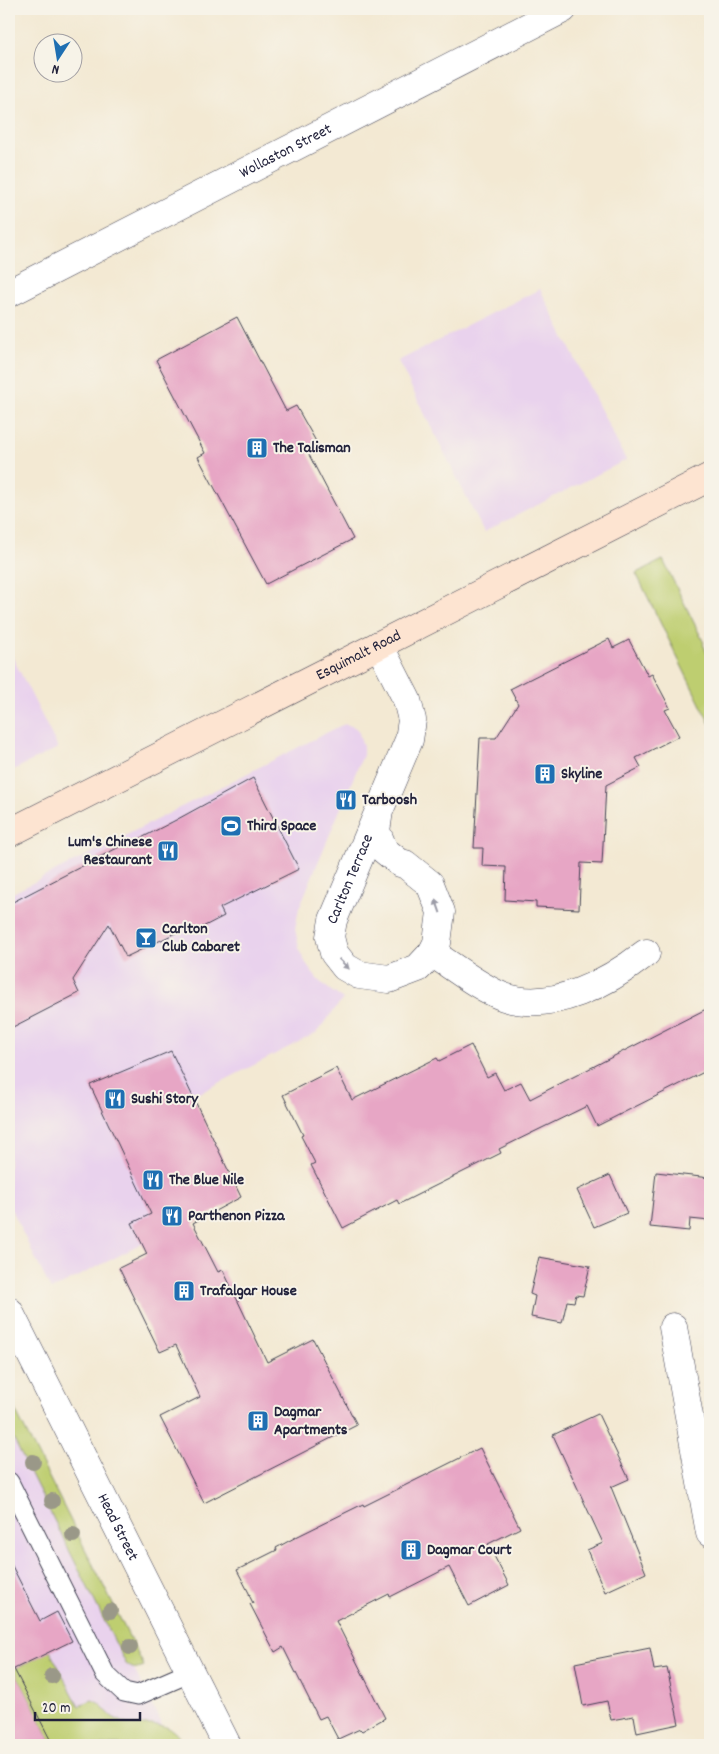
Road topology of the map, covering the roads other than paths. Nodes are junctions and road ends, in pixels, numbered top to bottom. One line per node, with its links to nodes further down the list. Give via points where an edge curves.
1 (563, 9): 2 (street, Wollaston Street)
2 (9, 293)
3 (710, 478): 4 (main road, Esquimalt Road)
4 (379, 646): 5 (street, Carlton Terrace, via 407,700 412,720 409,740); 6 (main road, Esquimalt Road)
5 (379, 811): 7 (street, Carlton Terrace, one-way to 5, via 437,943 441,912 430,884 384,850 376,831); 7 (street, Carlton Terrace, one-way to 7, via 333,920 330,937 334,953 345,967 359,975 389,979 418,968)
6 (9, 833)
7 (432, 953): 8 (street, via 484,986 504,996 526,1001 550,1000 572,994 626,969)
8 (646, 953)
9 (11, 1320): 13 (street, Head Street)
10 (673, 1327): 12 (street)
11 (9, 1482): 13 (lane, via 104,1674 124,1692 138,1695)
12 (710, 1533)
13 (191, 1672): 14 (street, Head Street)
14 (227, 1745)

